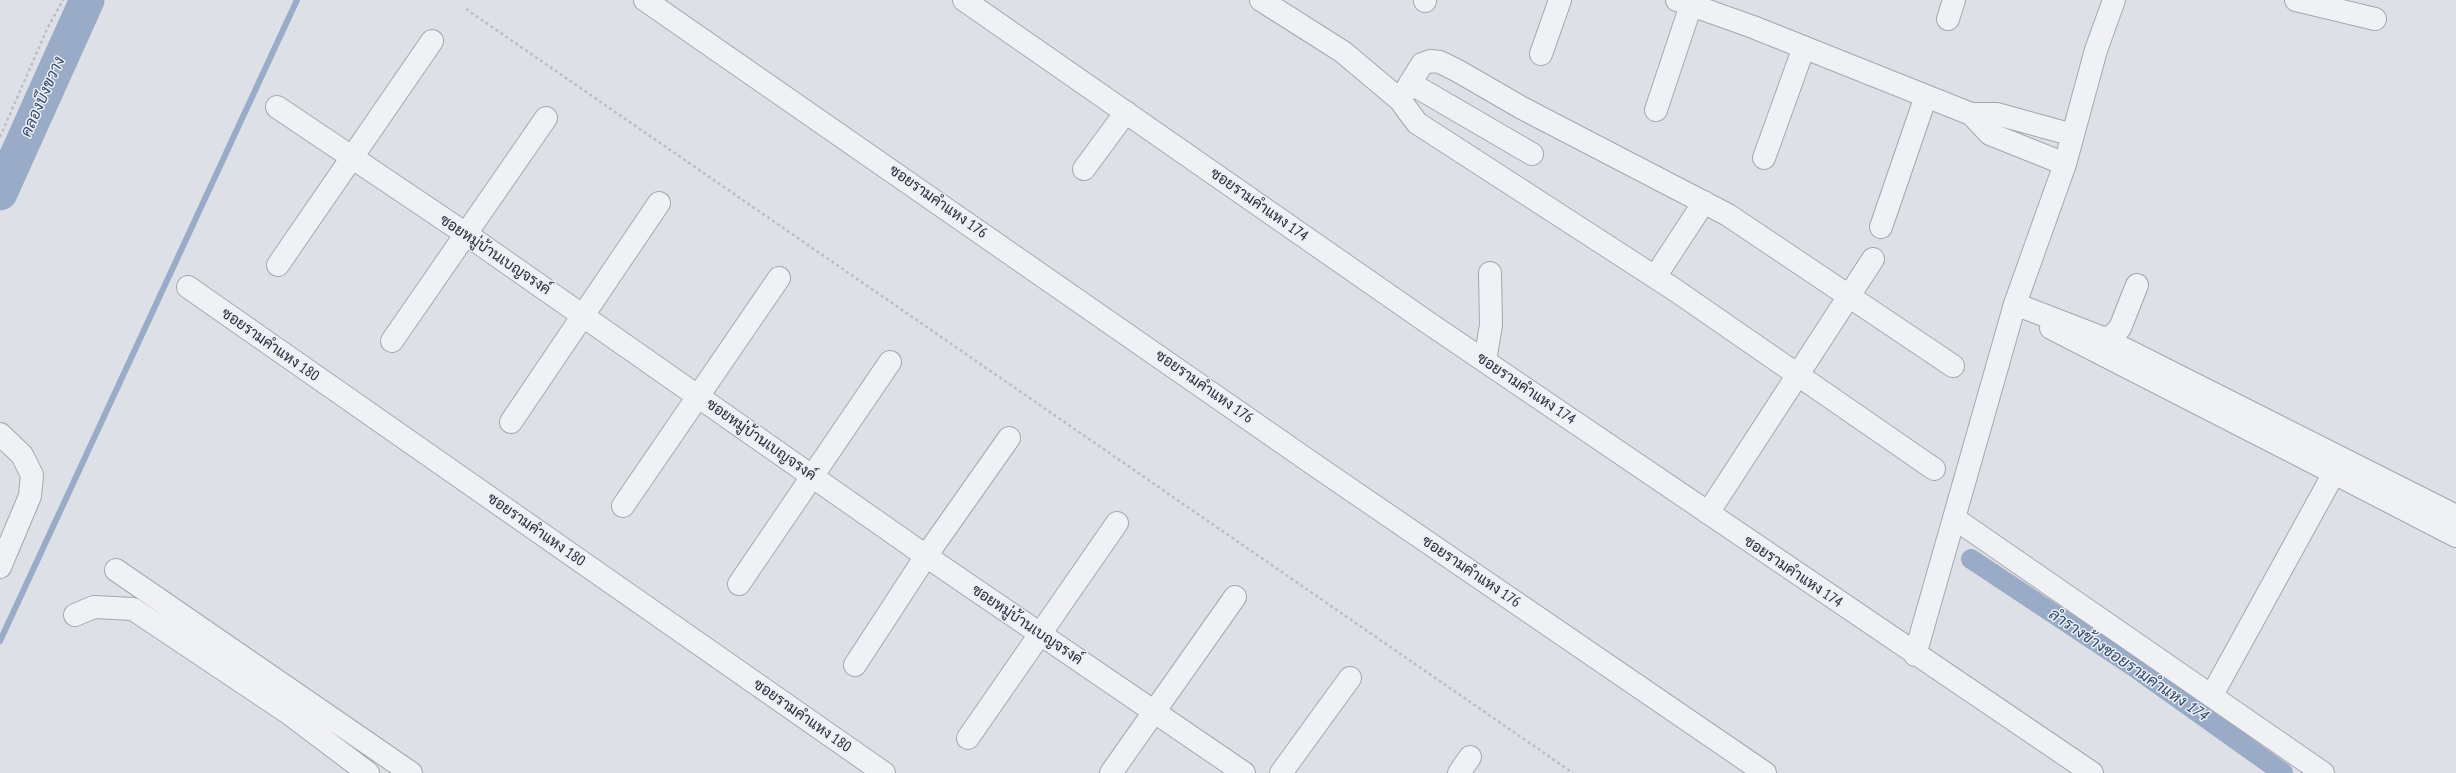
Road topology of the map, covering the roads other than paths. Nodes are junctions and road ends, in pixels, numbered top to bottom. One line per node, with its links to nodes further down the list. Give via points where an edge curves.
1 (645, 0): 78 (street, ซอยรามคำแหง 176, via 1319,468)
2 (964, 0): 16 (street, ซอยรามคำแหง 174)
3 (1261, 0): 12 (street)
4 (1560, 0): 11 (street)
5 (2114, 0): 19 (street, via 2096,50)
6 (2296, 0): 8 (street)
7 (1684, 2): 10 (street); 15 (street)
8 (2375, 19)
9 (432, 42): 22 (street)
10 (1804, 47): 13 (street); 21 (street)
11 (1542, 54)
12 (1405, 91): 20 (street); 25 (street, via 1422,64 1440,62 1522,108); 32 (street, via 1417,123)
13 (1926, 96): 17 (street); 27 (street)
14 (277, 107): 22 (street, ซอยหมู่บ้านเบญจรงค์)
15 (1656, 110)
16 (1126, 112): 24 (street); 42 (street, ซอยรามคำแหง 174)
17 (1971, 114): 19 (street, via 1997,114); 23 (street, via 1990,134)
18 (546, 118): 28 (street)
19 (2073, 135): 23 (street)
20 (1532, 154)
21 (1764, 158)
22 (353, 159): 28 (street, ซอยหมู่บ้านเบญจรงค์); 30 (street)
23 (2065, 164): 37 (street)
24 (1084, 169)
25 (1704, 202): 32 (street); 36 (street, via 1728,215)
26 (659, 203): 38 (street)
27 (1881, 227)
28 (466, 234): 38 (street, ซอยหมู่บ้านเบญจรงค์); 41 (street)
29 (1873, 259): 36 (street)
30 (278, 265)
31 (1490, 273): 42 (street, via 1491,325)
32 (1655, 277): 45 (street)
33 (778, 278): 46 (street)
34 (2137, 285): 40 (street, via 2120,328 2111,337)
35 (188, 288): 74 (street, ซอยรามคำแหง 180)
36 (1849, 298): 44 (street); 45 (street)
37 (2015, 304): 40 (street); 56 (street)
38 (583, 316): 46 (street, ซอยหมู่บ้านเบญจรงค์); 47 (street)
39 (2051, 328): 51 (street)
40 (2103, 338): 55 (street)
41 (392, 341)
42 (1485, 361): 54 (street, ซอยรามคำแหง 174)
43 (890, 362): 52 (street)
44 (1953, 366)
45 (1798, 375): 50 (street); 54 (street)
46 (698, 396): 52 (street, ซอยหมู่บ้านเบญจรงค์); 53 (street)
47 (511, 422)
48 (0, 434): 60 (street, via 22,455 32,475 30,496)
49 (1009, 438): 59 (street)
50 (1934, 469)
51 (2334, 473): 58 (street); 69 (street)
52 (814, 476): 59 (street, ซอยหมู่บ้านเบญจรงค์); 62 (street)
53 (623, 506)
54 (1708, 513): 66 (street, ซอยรามคำแหง 174)
55 (2456, 516)
56 (1954, 518): 66 (street); 69 (street)
57 (1117, 523): 65 (street)
58 (2456, 536)
59 (926, 556): 65 (street, ซอยหมู่บ้านเบญจรงค์); 67 (street)
60 (0, 567)
61 (116, 570): 73 (street)
62 (739, 584)
63 (1235, 597): 70 (street)
64 (75, 615): 72 (street, via 94,607 134,609 287,712)
65 (1040, 634): 70 (street, ซอยหมู่บ้านเบญจรงค์); 71 (street)
66 (1915, 655): 79 (street, ซอยรามคำแหง 174)
67 (855, 665)
68 (1350, 678): 77 (street)
69 (2212, 695): 80 (street)
70 (1155, 712): 75 (street); 76 (street, ซอยหมู่บ้านเบญจรงค์)
71 (968, 738)
72 (368, 773)
73 (411, 773)
74 (884, 773)
75 (1111, 773)
76 (1244, 773)
77 (1282, 773)
78 (1765, 773)
79 (2092, 773)
80 (2323, 773)

